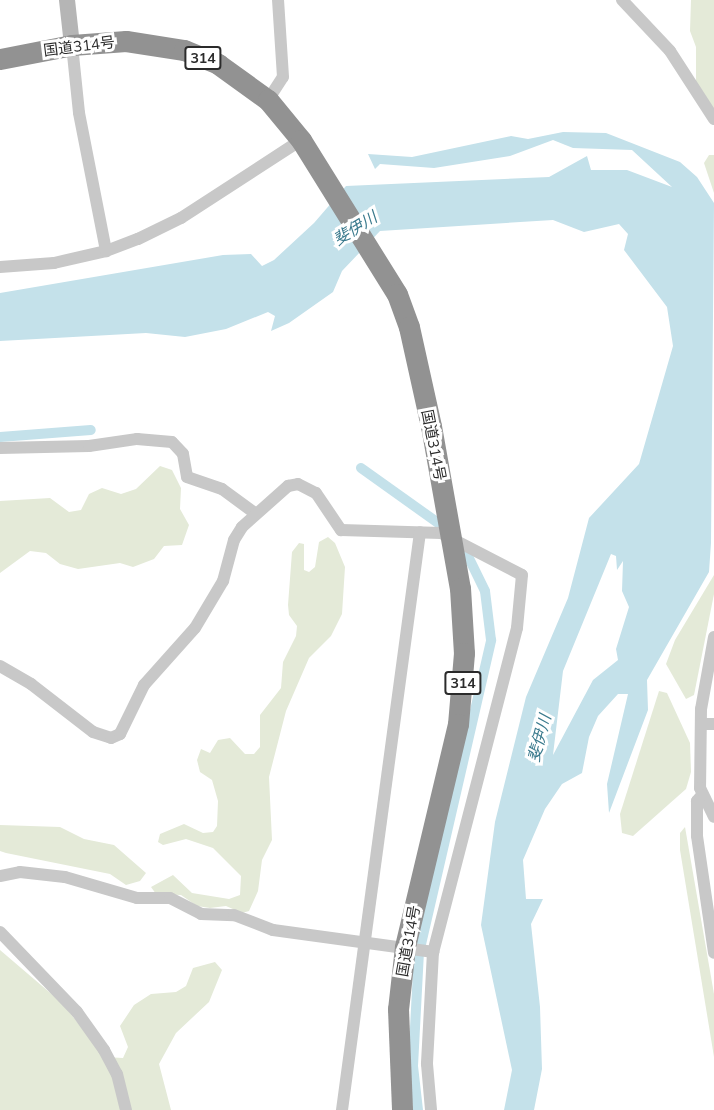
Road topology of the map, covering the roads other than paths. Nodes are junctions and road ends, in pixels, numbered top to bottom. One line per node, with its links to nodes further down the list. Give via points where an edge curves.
1 (67, 0): 4 (main road)
2 (278, 0): 6 (street, via 283,77)
3 (622, 0): 7 (street, via 648,23 670,51 693,93)
4 (72, 45): 5 (highway, 国道314号 / 314); 6 (highway, 国道314号 / 314, via 126,41 184,50 218,64); 9 (street, via 79,112)
5 (0, 59)
6 (268, 100): 8 (highway, 国道314号 / 314)
7 (714, 119)
8 (302, 142): 9 (street, via 181,218); 14 (highway, 国道314号 / 314, via 397,294 412,338)
9 (106, 252): 10 (street)
10 (0, 267)
11 (0, 448): 12 (street, via 89,446 137,439 172,442 183,454 187,477 222,489)
12 (256, 514): 13 (street, via 288,486 298,484 315,493 341,530); 16 (street, via 234,540 223,581 195,628 144,684 120,734 111,738 93,732 31,684)
13 (420, 532): 14 (street, via 441,533); 23 (street)
14 (451, 538): 24 (highway, 国道314号 / 314, via 464,626 463,684 449,765); 25 (street, via 522,575 517,628)
15 (714, 637): 17 (street)
16 (0, 666)
17 (701, 724): 18 (street); 19 (street)
18 (714, 724)
19 (702, 795): 20 (street); 26 (street, via 697,801 697,836)
20 (714, 817)
21 (0, 876): 23 (street, via 20,872 65,877 137,898 170,898 201,914 234,915 273,930)
22 (0, 932): 27 (street, via 77,1012 104,1050 117,1074)
23 (366, 940): 24 (street); 28 (street)
24 (405, 947): 25 (street); 29 (highway, 国道314号 / 314, via 398,1009)
25 (433, 952): 30 (street, via 428,1024)
26 (714, 953)
27 (126, 1110)
28 (342, 1110)
29 (402, 1110)
30 (431, 1110)

